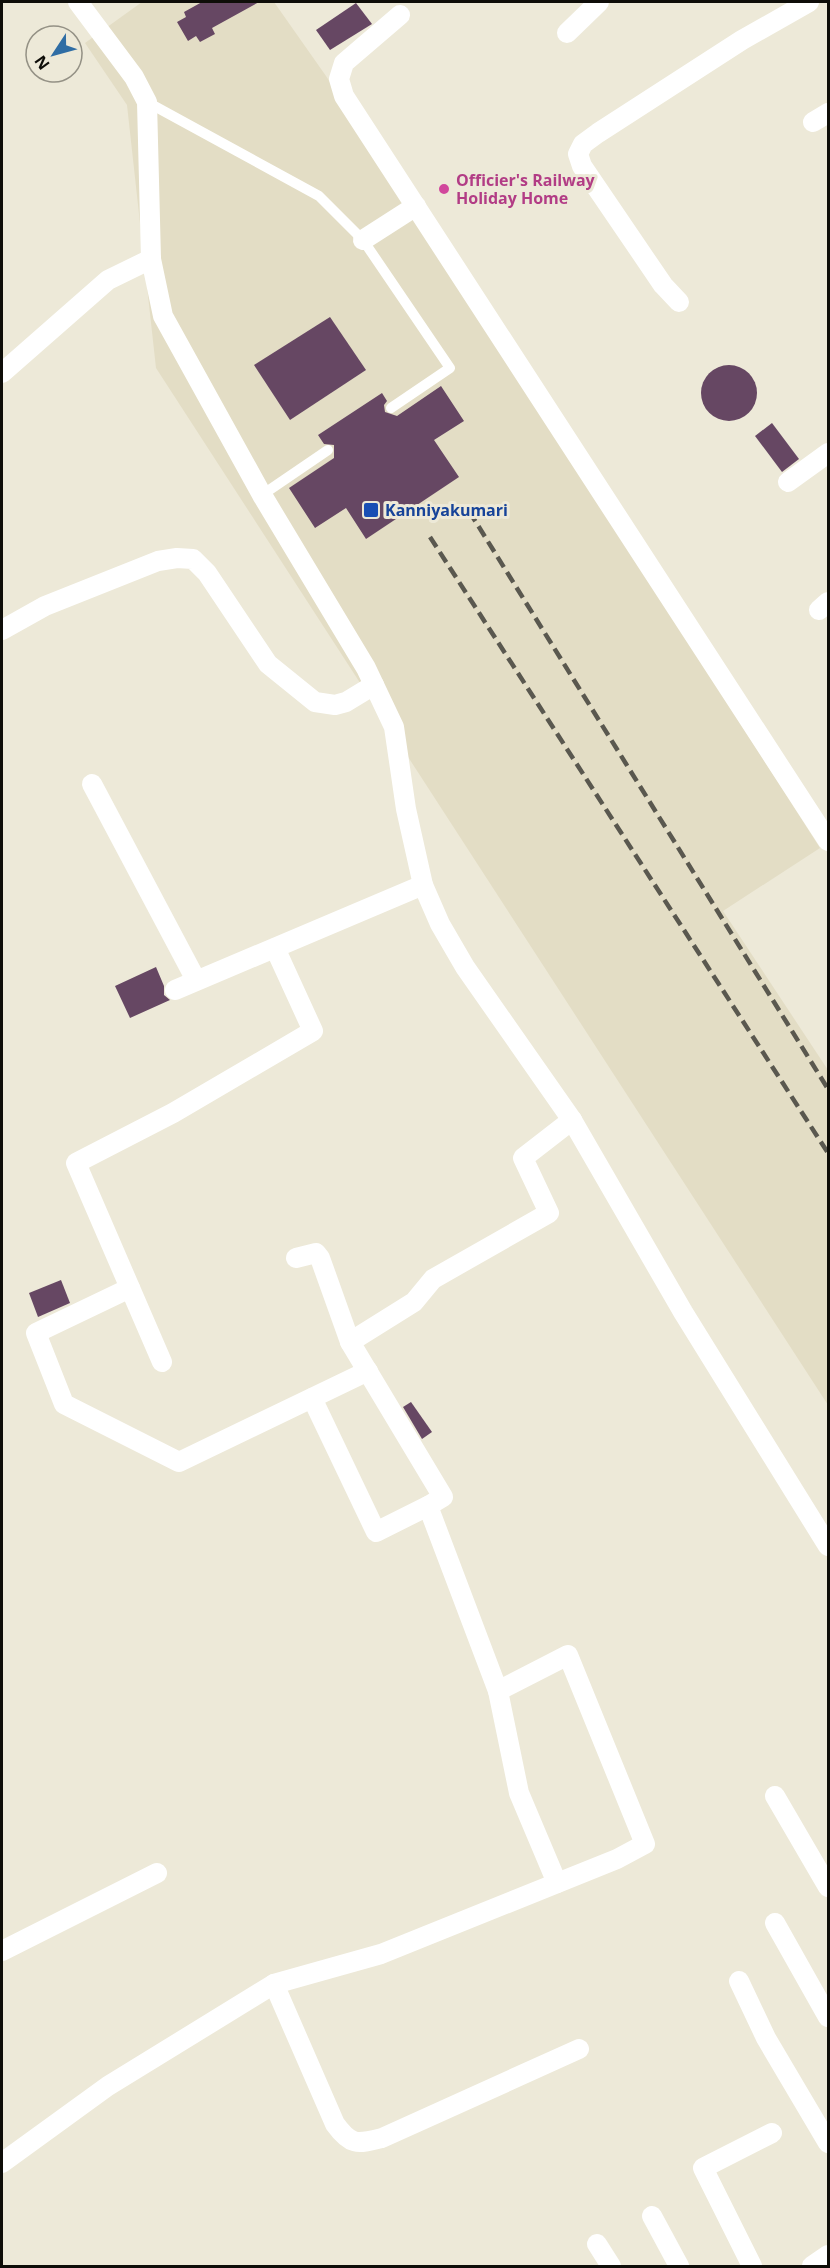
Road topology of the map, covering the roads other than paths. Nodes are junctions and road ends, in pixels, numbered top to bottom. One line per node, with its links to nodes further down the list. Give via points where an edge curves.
1 (78, 2): 6 (street, via 134,76)
2 (599, 2): 5 (street)
3 (809, 2): 10 (street, via 742,40 598,133 578,154 582,166 663,285)
4 (400, 15): 7 (street, via 344,63 339,79 344,96)
5 (567, 33)
6 (147, 102): 8 (lane, via 319,195); 9 (street)
7 (416, 206): 8 (street); 20 (street)
8 (363, 240): 12 (lane, via 450,368)
9 (151, 259): 11 (street, via 108,280); 16 (street, via 163,316)
10 (680, 303)
11 (2, 374)
12 (392, 408)
13 (328, 450): 16 (lane)
14 (828, 453): 15 (street)
15 (788, 482)
16 (262, 495): 18 (street)
17 (2, 630): 18 (street, via 45,606 158,561 193,559 207,573 268,664 315,702 346,702)
18 (374, 685): 21 (street, via 394,727 406,809)
19 (92, 784): 23 (street)
20 (828, 841)
21 (423, 885): 22 (street); 25 (street, via 465,967)
22 (274, 948): 23 (street); 27 (street, via 313,1031 173,1113 76,1163)
23 (196, 980): 24 (street)
24 (175, 990)
25 (572, 1120): 28 (street, via 523,1158 549,1213 433,1279 414,1302); 33 (street, via 683,1312)
26 (296, 1258): 28 (street, via 311,1253 320,1258)
27 (130, 1288): 29 (street); 31 (street, via 36,1333 64,1404 179,1462)
28 (350, 1342): 30 (street)
29 (162, 1362)
30 (368, 1371): 31 (street); 32 (street, via 443,1497)
31 (312, 1398): 32 (street, via 376,1532)
32 (428, 1506): 34 (street)
33 (828, 1546)
34 (498, 1691): 37 (street, via 519,1793); 37 (street, via 568,1655 645,1844)
35 (775, 1796): 38 (street)
36 (157, 1873): 40 (street)
37 (557, 1883): 42 (street, via 381,1954)
38 (828, 1887)
39 (775, 1923): 43 (street)
40 (2, 1951)
41 (739, 1981): 46 (street, via 766,2038)
42 (274, 1984): 44 (street, via 335,2124 346,2139 359,2143 381,2138); 47 (street, via 108,2086)
43 (828, 2017)
44 (579, 2049)
45 (772, 2133): 52 (street, via 703,2168)
46 (828, 2143)
47 (2, 2163)
48 (652, 2216): 51 (street)
49 (597, 2244): 50 (street)
50 (611, 2266)
51 (679, 2266)
52 (752, 2266)

